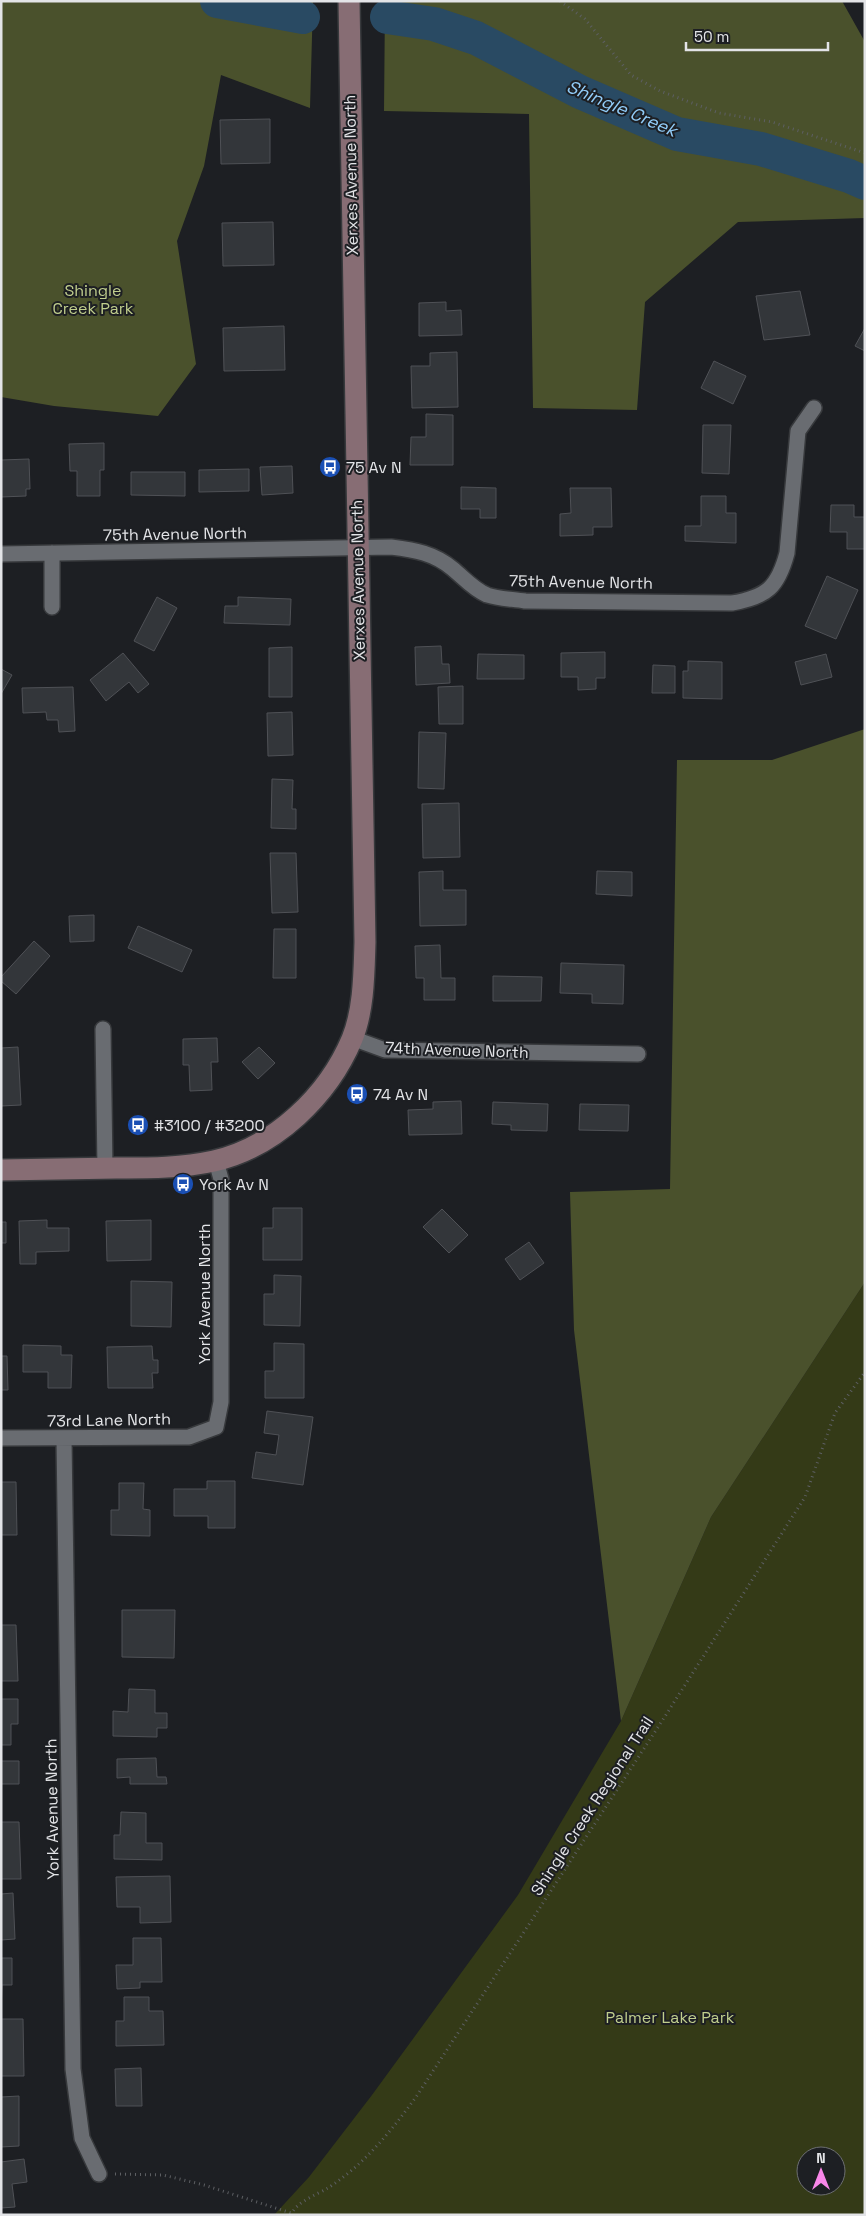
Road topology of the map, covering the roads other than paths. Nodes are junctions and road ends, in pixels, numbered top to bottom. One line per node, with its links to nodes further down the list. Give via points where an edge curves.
1 (349, 1): 3 (street, Xerxes Avenue North)
2 (814, 408): 3 (street, 75th Avenue North, via 798,431 787,553 782,573 770,590 753,599 732,603 501,598 487,595 436,557 418,550)
3 (357, 548): 4 (street, 75th Avenue North); 8 (street, Xerxes Avenue North, via 364,966 362,994)
4 (52, 553): 5 (street, 75th Avenue North); 6 (street)
5 (1, 554)
6 (52, 606)
7 (103, 1029): 11 (street)
8 (352, 1038): 9 (street, 74th Avenue North, via 385,1050); 10 (street, via 331,1077 293,1119 255,1145)
9 (638, 1054)
10 (216, 1160): 11 (street, via 168,1168); 13 (street, York Avenue North, via 221,1193 221,1402)
11 (105, 1169): 12 (street)
12 (1, 1170)
13 (216, 1427): 15 (street, 73rd Lane North, via 189,1437)
14 (1, 1438): 15 (street, 73rd Lane North)
15 (64, 1439): 16 (street, York Avenue North, via 73,2069 82,2138)
16 (99, 2174)

